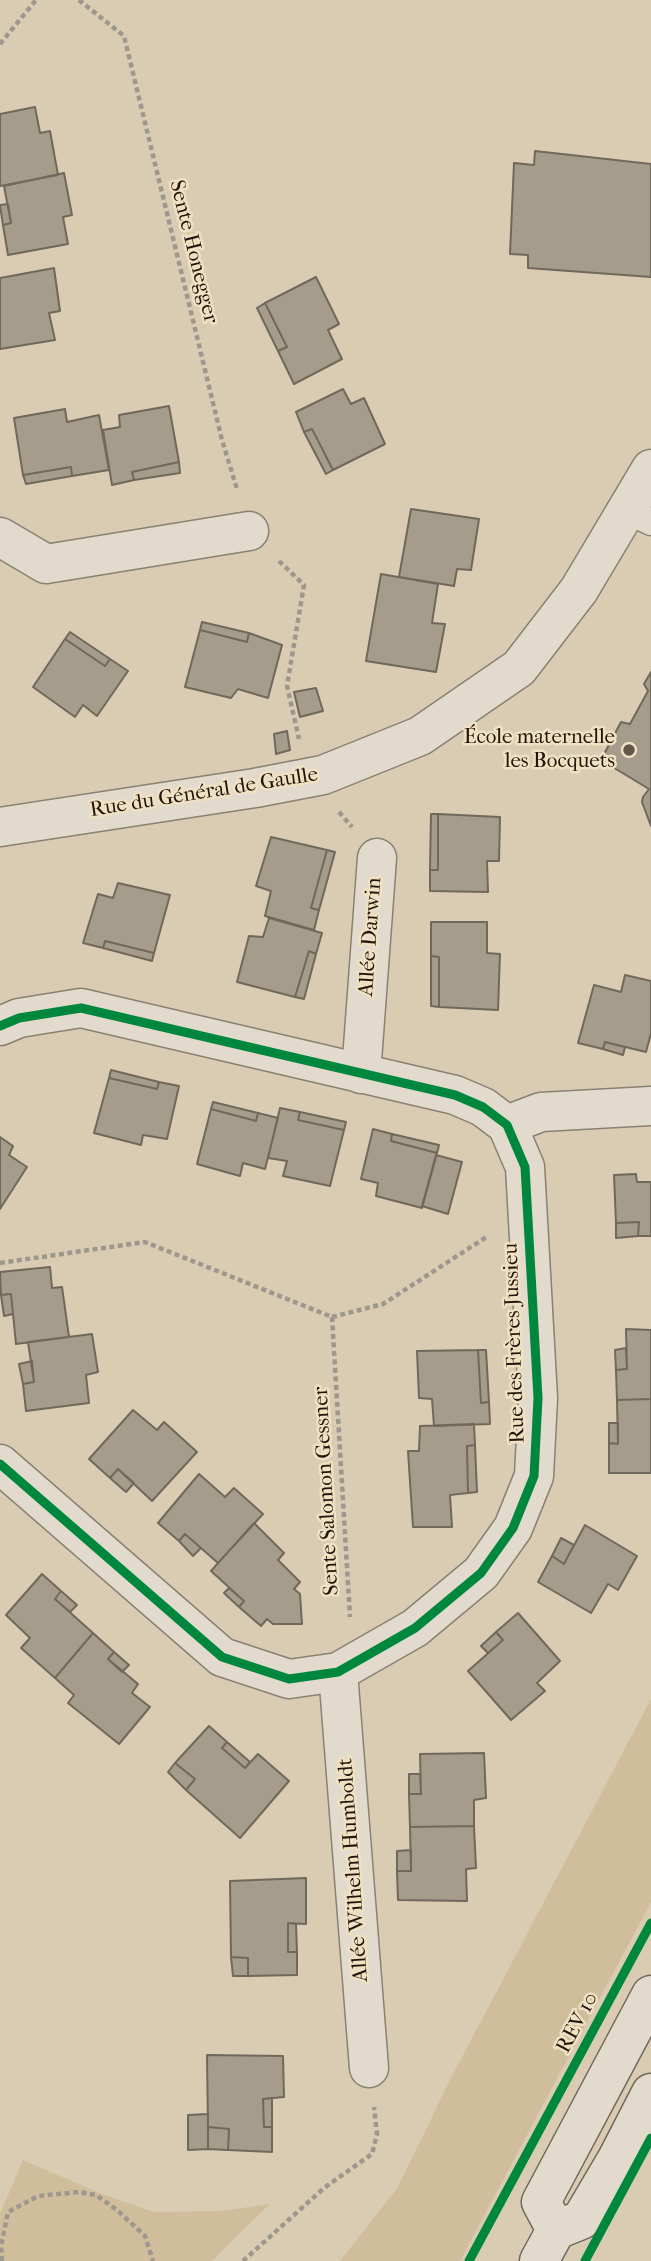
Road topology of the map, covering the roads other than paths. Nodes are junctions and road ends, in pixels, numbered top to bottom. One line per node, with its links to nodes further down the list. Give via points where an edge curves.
1 (651, 469): 2 (street, Rue du Général de Gaulle)
2 (638, 516): 5 (street, Rue du Général de Gaulle, via 519,668 419,736 323,775)
3 (249, 531): 4 (street, via 46,564)
4 (0, 537)
5 (0, 827)
6 (377, 858): 8 (street, Allée Darwin)
7 (0, 1026): 8 (street, via 19,1018 81,1008)
8 (361, 1074): 10 (street, via 455,1095 484,1107)
9 (651, 1106): 10 (street, via 541,1112)
10 (507, 1125): 12 (street, Rue des Frères Jussieu, via 525,1167 538,1398 534,1476 513,1528 481,1573 415,1628)
11 (0, 1464): 12 (street, Rue des Frères Jussieu, via 222,1657 289,1679)
12 (345, 1668): 14 (street, Allée Wilhelm Humboldt)
13 (651, 1995): 16 (street, via 541,2202)
14 (369, 2068)
15 (651, 2093): 16 (street, via 581,2220)
16 (548, 2245)

